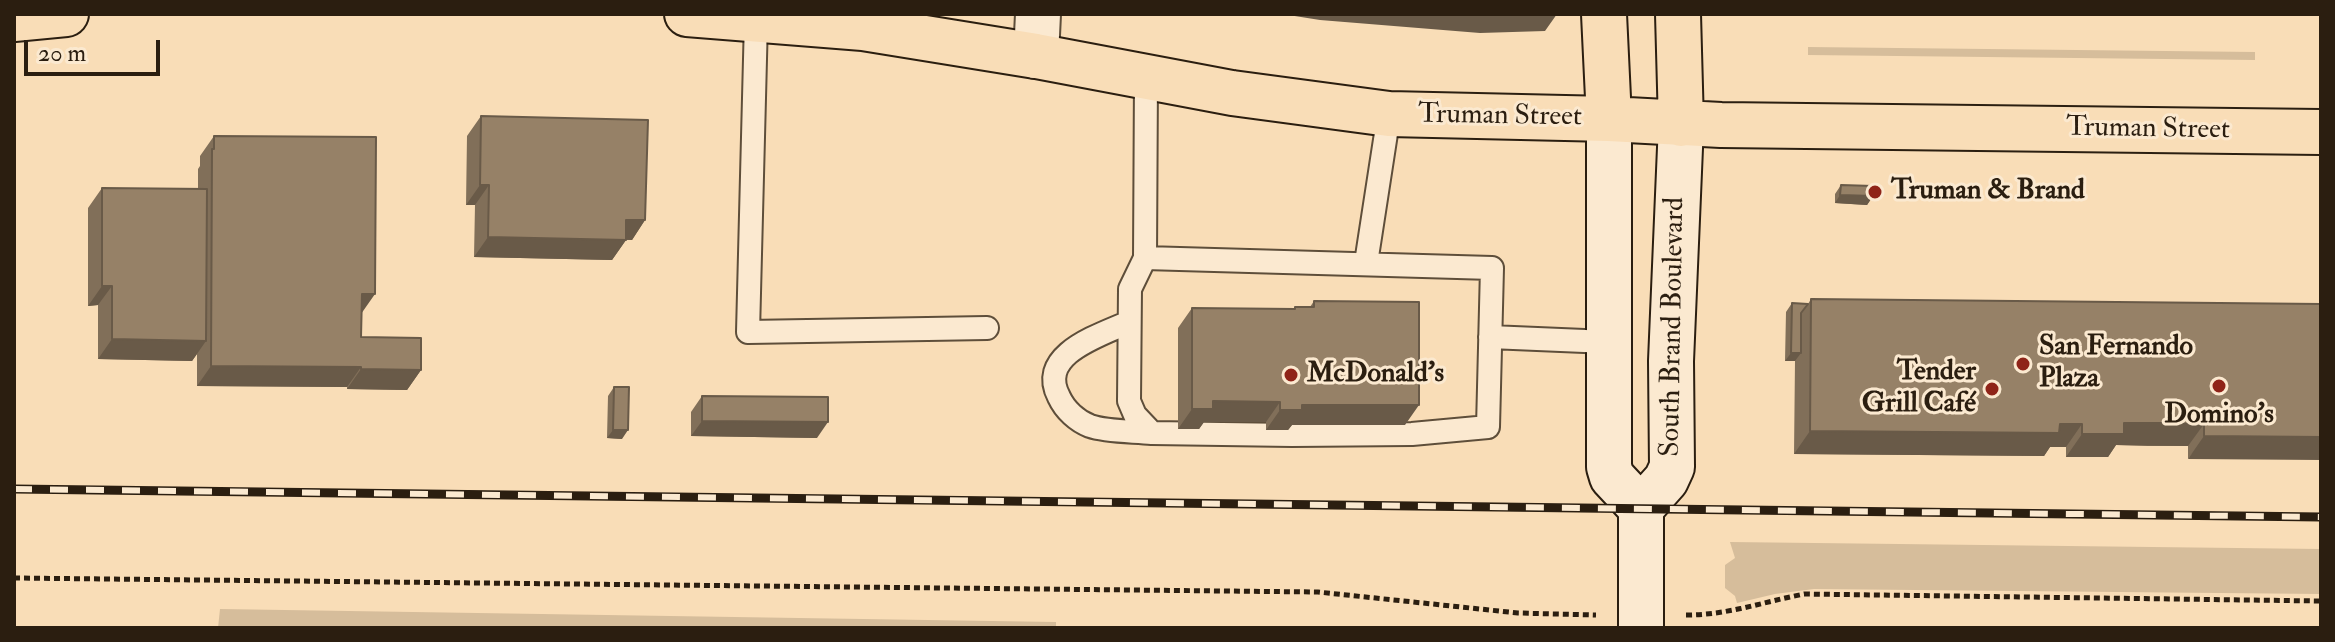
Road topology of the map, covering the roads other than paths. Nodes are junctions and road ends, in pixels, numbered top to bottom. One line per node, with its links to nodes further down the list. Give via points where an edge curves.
1 (66, 14): 5 (main road)
2 (687, 14): 6 (main road, Truman Street)
3 (1604, 14): 10 (main road)
4 (1678, 14): 11 (main road, South Brand Boulevard)
5 (14, 19)
6 (756, 20): 7 (main road, Truman Street); 16 (lane, via 748,332)
7 (1037, 35): 8 (main road, Truman Street)
8 (1146, 77): 9 (main road, Truman Street); 13 (lane)
9 (1389, 114): 10 (main road, Truman Street); 14 (lane)
10 (1609, 119): 11 (main road, Truman Street); 18 (street)
11 (1681, 124): 12 (main road, Truman Street); 20 (street, South Brand Boulevard, via 1672,313 1672,467)
12 (2321, 132)
13 (1145, 258): 14 (lane); 15 (lane, via 1130,289)
14 (1366, 263): 17 (lane, via 1492,268)
15 (1129, 322): 19 (lane, via 1129,401); 19 (lane, via 1061,359 1054,376 1057,394 1069,413 1090,426)
16 (987, 328)
17 (1490, 337): 18 (lane); 19 (lane, via 1488,427 1412,434)
18 (1608, 342): 20 (street, via 1609,467)
19 (1152, 433)
20 (1641, 508): 21 (street)
21 (1641, 628)

